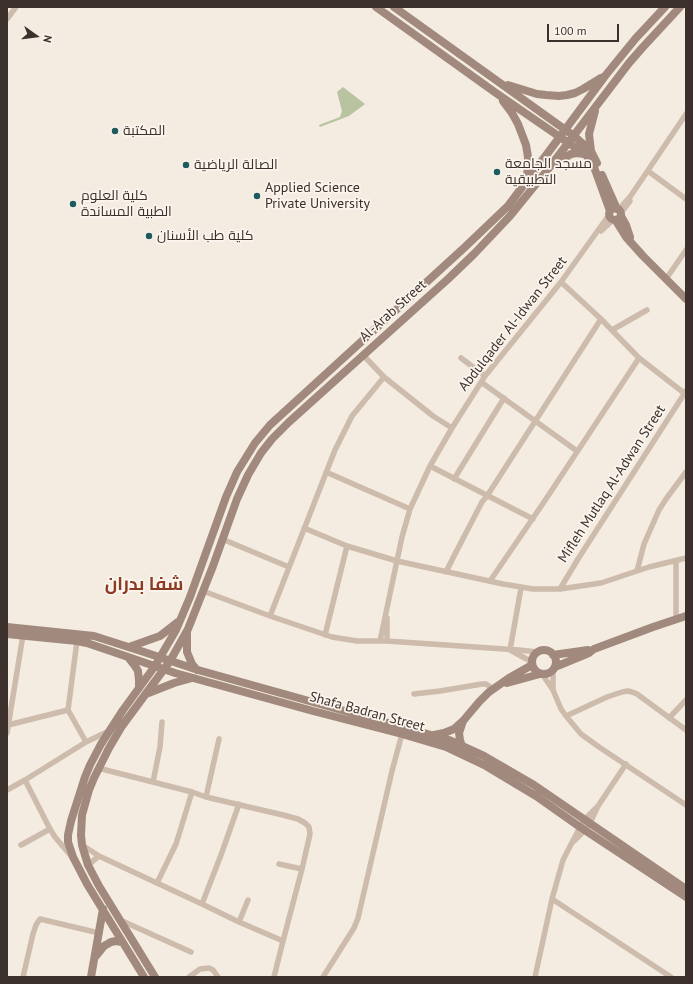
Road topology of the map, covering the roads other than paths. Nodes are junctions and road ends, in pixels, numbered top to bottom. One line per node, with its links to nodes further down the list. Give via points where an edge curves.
1 (16, 7): 6 (street)
2 (376, 7): 9 (main road)
3 (394, 7): 8 (main road)
4 (665, 7): 7 (main road, Al-Arab Street)
5 (680, 7): 10 (main road, Al-Arab Street, via 629,63)
6 (7, 19)
7 (605, 76): 8 (main road, via 575,93 559,96 537,94); 12 (main road, Al-Arab Street)
8 (501, 83): 12 (main road)
9 (496, 93): 14 (main road); 19 (main road, via 512,113 526,145)
10 (596, 106): 13 (main road, Al-Arab Street); 16 (main road, via 589,134)
11 (686, 114): 18 (street, Abdulqader Al-Idwan Street)
12 (565, 129): 13 (main road); 14 (main road, Al-Arab Street)
13 (574, 136): 15 (main road, Al-Arab Street); 16 (main road)
14 (560, 137): 15 (main road); 19 (main road, Al-Arab Street)
15 (568, 143): 16 (main road); 17 (main road, Al-Arab Street)
16 (588, 153): 17 (main road, via 570,154); 21 (main road)
17 (549, 168): 29 (main road, Al-Arab Street, via 510,216 474,254)
18 (648, 171): 20 (street); 21 (street, Abdulqader Al-Idwan Street, via 630,197 630,201)
19 (527, 182): 64 (main road, Al-Arab Street, via 508,206 381,325 286,409 255,443 231,483)
20 (686, 199)
21 (616, 214): 23 (main road, via 626,237); 24 (street, Abdulqader Al-Idwan Street, via 597,233)
22 (686, 250): 23 (street)
23 (666, 279): 25 (main road)
24 (561, 282): 27 (street); 32 (street, Abdulqader Al-Idwan Street)
25 (686, 299)
26 (647, 310): 28 (street)
27 (601, 319): 28 (street); 37 (street)
28 (612, 330): 31 (street)
29 (363, 355): 33 (street); 48 (main road, Al-Arab Street, via 289,422 261,453 241,488)
30 (461, 358): 32 (street)
31 (639, 358): 35 (street); 39 (street)
32 (485, 376): 34 (street, Abdulqader Al-Idwan Street)
33 (384, 377): 38 (street); 41 (street, via 352,416)
34 (481, 382): 36 (street); 38 (street, Abdulqader Al-Idwan Street)
35 (685, 392): 58 (street, Mifleh Mutlaq Al-Adwan Street)
36 (504, 398): 37 (street); 43 (street)
37 (536, 421): 39 (street); 44 (street)
38 (452, 428): 40 (street, Abdulqader Al-Idwan Street)
39 (577, 451): 46 (street)
40 (430, 466): 43 (street); 45 (street, Abdulqader Al-Idwan Street)
41 (326, 472): 45 (street); 47 (street)
42 (686, 472): 54 (street, via 659,510 644,544)
43 (454, 479): 44 (street)
44 (487, 496): 46 (street); 55 (street)
45 (410, 509): 51 (street, Abdulqader Al-Idwan Street)
46 (533, 519): 56 (street)
47 (304, 528): 49 (street); 53 (street)
48 (222, 539): 53 (street); 59 (main road, Al-Arab Street)
49 (347, 546): 51 (street); 69 (street)
50 (686, 558): 52 (street)
51 (397, 561): 55 (street); 60 (street, Abdulqader Al-Idwan Street)
52 (676, 561): 54 (street); 63 (street)
53 (289, 567): 61 (street)
54 (637, 571): 58 (street, via 613,580)
55 (446, 572): 56 (street)
56 (490, 582): 57 (street)
57 (521, 588): 58 (street); 75 (street)
58 (560, 589)
59 (203, 591): 61 (street); 66 (main road, Al-Arab Street)
60 (386, 612): 71 (street, Abdulqader Al-Idwan Street); 72 (street, Abdulqader Al-Idwan Street)
61 (270, 616): 69 (street)
62 (686, 616): 63 (main road)
63 (676, 619): 74 (main road)
64 (181, 620): 73 (main road, via 160,636); 79 (main road, Al-Arab Street)
65 (7, 627): 73 (main road, Shafa Badran Street, via 83,634)
66 (188, 629): 80 (main road, Al-Arab Street); 85 (main road, via 187,652)
67 (7, 634): 68 (main road, Shafa Badran Street)
68 (23, 635): 70 (main road, Shafa Badran Street); 99 (street)
69 (325, 635): 71 (street, via 357,641)
70 (77, 641): 78 (main road, Shafa Badran Street); 94 (street)
71 (380, 641): 72 (street)
72 (387, 642): 75 (street)
73 (128, 646): 79 (main road, Shafa Badran Street)
74 (594, 649): 77 (main road); 83 (main road)
75 (510, 650): 76 (street); 81 (street)
76 (537, 652): 77 (main road, via 543,650); 81 (main road)
77 (553, 655): 83 (main road)
78 (128, 656): 82 (main road, Shafa Badran Street); 89 (main road, via 138,671)
79 (161, 657): 80 (main road, Shafa Badran Street); 82 (main road, Al-Arab Street)
80 (170, 661): 84 (main road, Al-Arab Street); 85 (main road, Shafa Badran Street)
81 (532, 664): 86 (main road); 88 (main road)
82 (155, 666): 84 (main road, Shafa Badran Street); 89 (main road, Al-Arab Street)
83 (554, 668): 86 (main road, via 548,673); 90 (street)
84 (164, 669): 87 (main road, Shafa Badran Street); 91 (main road, Al-Arab Street)
85 (198, 670): 104 (main road, Shafa Badran Street)
86 (541, 674): 88 (main road); 90 (street)
87 (193, 678): 91 (main road); 103 (main road, Shafa Badran Street)
88 (496, 687): 92 (street, via 482,684); 97 (main road)
89 (139, 689): 100 (main road, Al-Arab Street)
90 (553, 690): 95 (street)
91 (145, 694): 109 (main road, Al-Arab Street, via 118,732)
92 (414, 694)
93 (686, 700): 96 (street)
94 (68, 710): 99 (street); 106 (street)
95 (566, 716): 96 (street, via 607,697 628,691 637,694); 108 (street, via 582,734)
96 (669, 718): 101 (street)
97 (463, 721): 104 (main road, via 449,731); 107 (main road, via 459,733)
98 (162, 722): 111 (street)
99 (8, 725): 102 (street)
100 (109, 730): 106 (street); 120 (main road, Al-Arab Street, via 85,777 70,821)
101 (686, 730)
102 (7, 733)
103 (402, 734): 119 (main road, Shafa Badran Street, via 446,747 486,766 536,796); 150 (street, via 358,918)
104 (432, 735): 107 (main road, Shafa Badran Street)
105 (219, 739): 114 (street)
106 (86, 742): 110 (street)
107 (462, 746): 117 (main road, Shafa Badran Street, via 524,779)
108 (626, 764): 116 (street); 117 (street)
109 (98, 768): 111 (street); 123 (main road, Al-Arab Street, via 82,815)
110 (25, 780): 112 (street); 118 (street)
111 (153, 782): 113 (street)
112 (7, 790)
113 (192, 792): 114 (street); 129 (street, via 176,844)
114 (206, 797): 115 (street)
115 (239, 804): 128 (street, via 305,822 310,834); 134 (street)
116 (686, 804)
117 (588, 821): 119 (street); 130 (main road, Shafa Badran Street)
118 (50, 829): 121 (street); 122 (street)
119 (583, 829): 131 (main road, Shafa Badran Street); 132 (street, via 563,860)
120 (68, 835): 121 (street); 125 (main road)
121 (55, 837): 125 (street)
122 (21, 845)
123 (82, 845): 124 (street); 127 (main road, Al-Arab Street)
124 (99, 856): 127 (street); 129 (street)
125 (73, 857): 135 (main road)
126 (279, 864): 128 (street)
127 (88, 865): 136 (main road, Al-Arab Street)
128 (302, 869): 139 (street)
129 (158, 883): 134 (street)
130 (686, 889)
131 (686, 897)
132 (552, 899): 151 (street); 152 (street)
133 (248, 900): 137 (street)
134 (202, 904): 137 (street)
135 (103, 909): 138 (main road); 140 (main road)
136 (120, 920): 141 (street); 146 (main road, Al-Arab Street)
137 (239, 922): 139 (street)
138 (99, 932): 142 (main road); 143 (street, via 40,919 33,934)
139 (283, 941): 149 (street)
140 (122, 942): 142 (main road, via 111,942); 145 (main road)
141 (191, 952)
142 (95, 957): 144 (main road)
143 (23, 977)
144 (91, 977)
145 (144, 977)
146 (155, 977)
147 (189, 977): 148 (street, via 200,969 209,968)
148 (218, 977)
149 (274, 977)
150 (323, 977)
151 (535, 977)
152 (671, 977)

